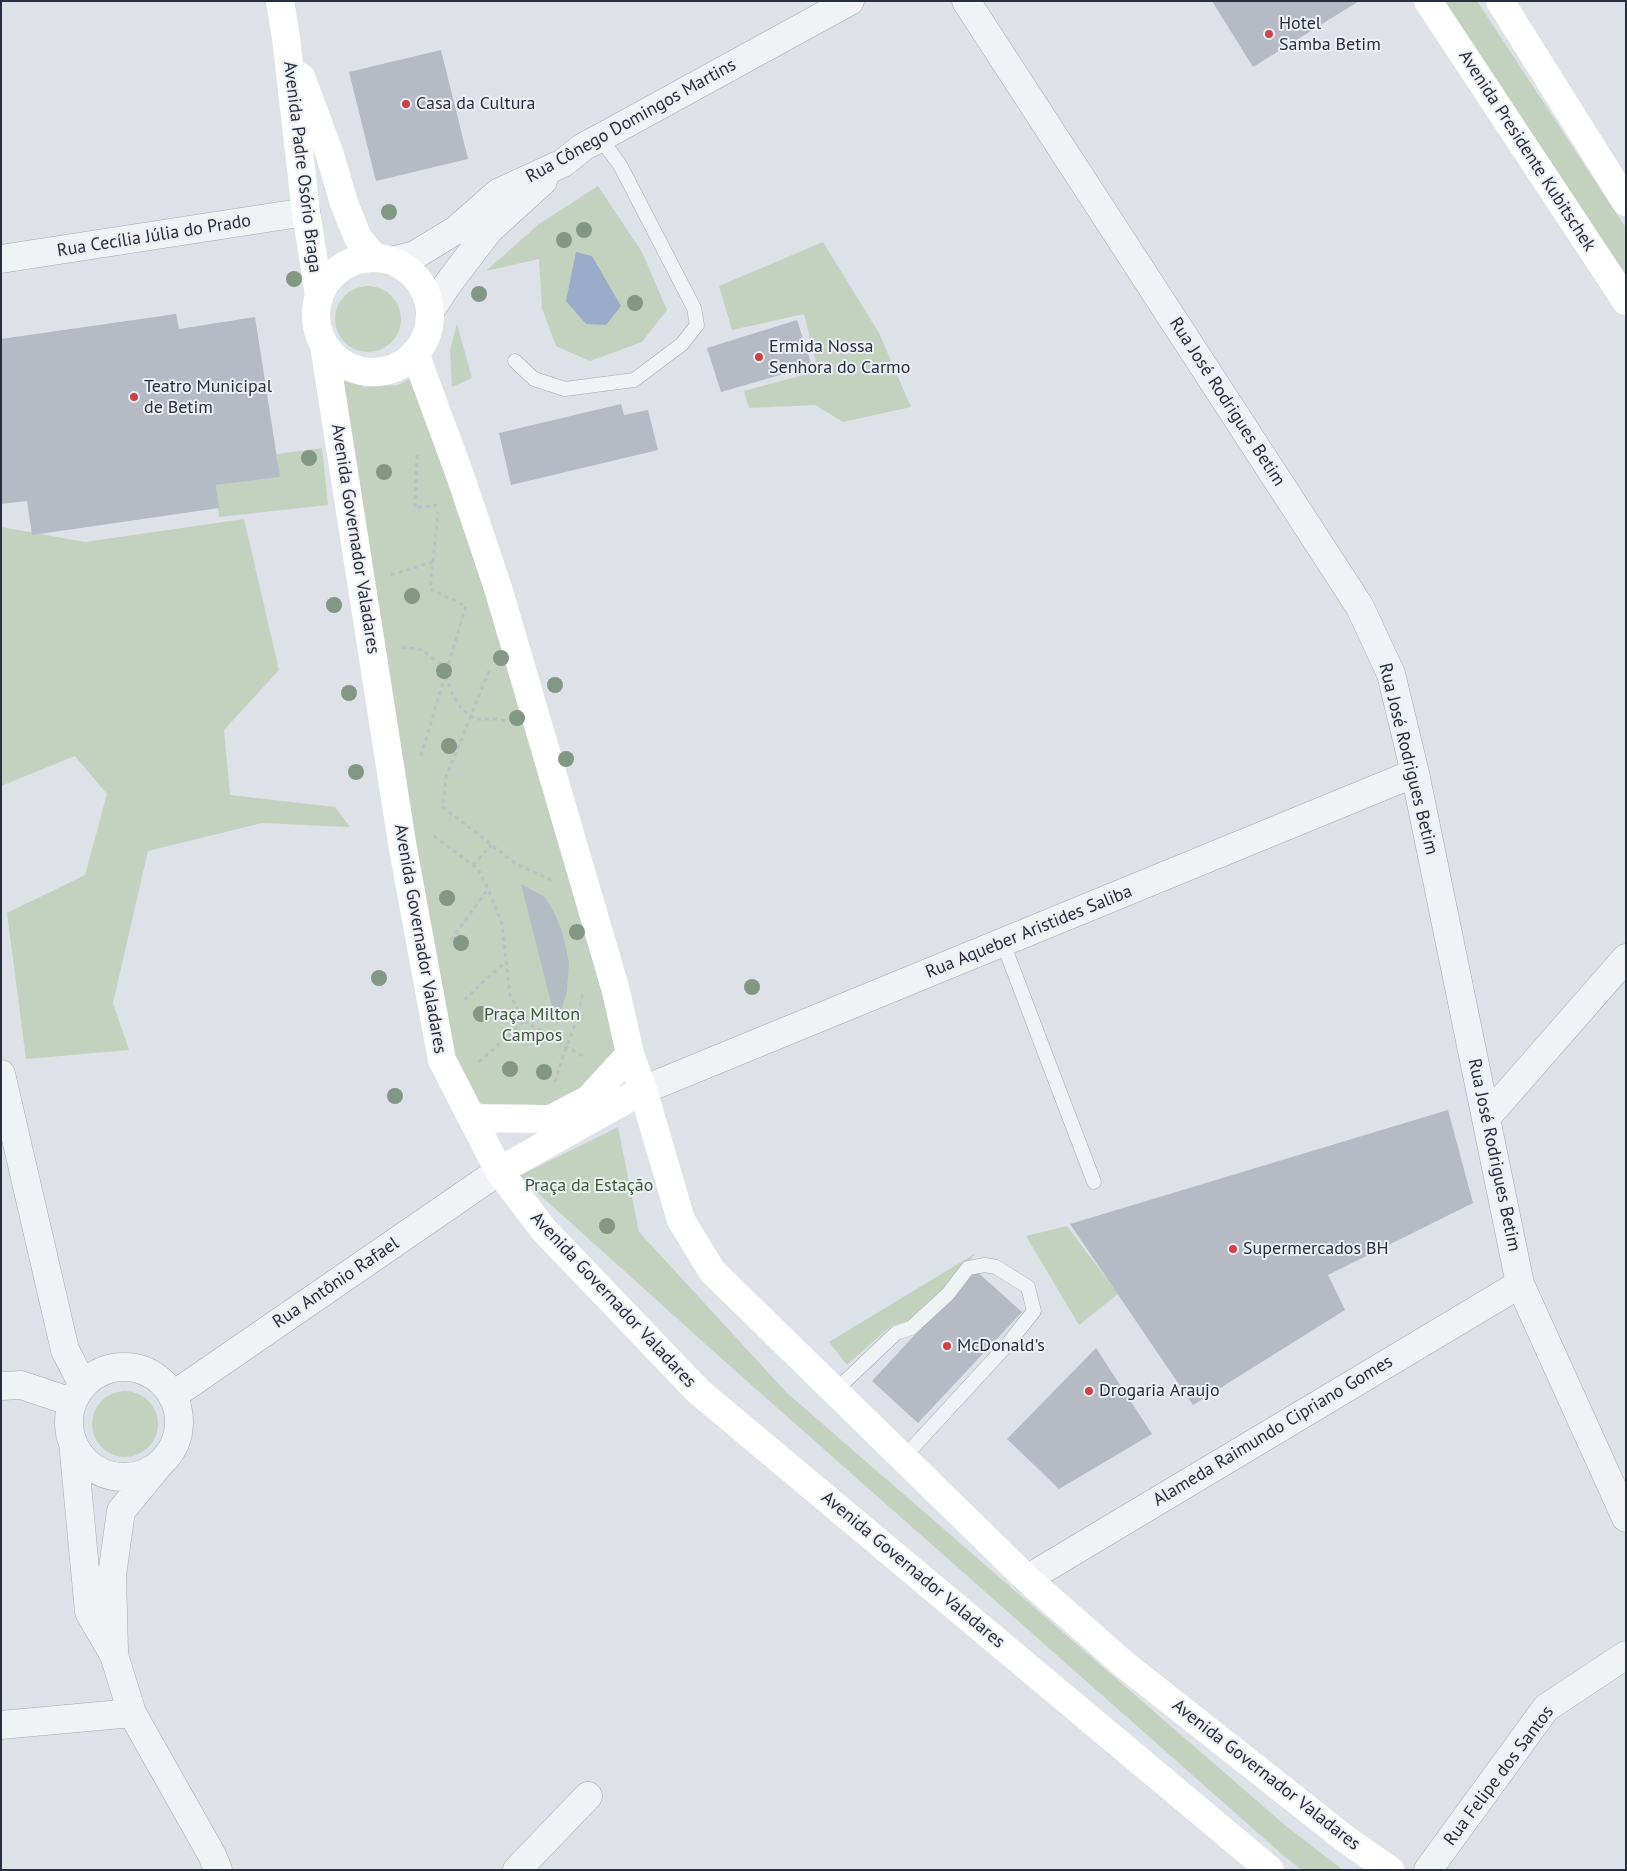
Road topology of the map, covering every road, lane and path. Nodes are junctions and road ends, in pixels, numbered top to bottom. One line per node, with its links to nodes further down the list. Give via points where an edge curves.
1 (280, 1): 6 (street, Avenida Padre Osório Braga)
2 (850, 1): 7 (street, Rua Cônego Domingos Martins)
3 (966, 1): 28 (street, Rua José Rodrigues Betim, via 1360,607 1391,674)
4 (1428, 1): 14 (street, Avenida Presidente Kubitschek)
5 (1500, 1): 9 (street)
6 (286, 38): 10 (street, Avenida Padre Osório Braga); 12 (street, Avenida Padre Osório Braga, via 358,238)
7 (600, 138): 8 (street, Rua Cônego Domingos Martins); 18 (lane, via 620,165 694,308 697,325 682,344 634,380 565,389 534,379)
8 (563, 163): 12 (street, Rua Cônego Domingos Martins, via 498,193 456,230 415,255); 15 (street, via 490,230)
9 (1626, 202)
10 (306, 212): 11 (street, Rua Cecília Júlia do Prado); 13 (street, Avenida Padre Osório Braga)
11 (1, 259)
12 (383, 259): 13 (street, via 349,264 336,271); 15 (street, via 406,269 418,280)
13 (319, 295): 16 (street, via 316,312)
14 (1626, 302)
15 (430, 311): 17 (street, via 424,340)
16 (324, 345): 17 (street, via 346,366 360,371 390,369); 48 (street, Avenida Governador Valadares, via 403,849 440,1050)
17 (415, 353): 42 (street, Avenida Governador Valadares, via 462,478 498,588 616,991)
18 (514, 361)
19 (418, 449): 20 (path, via 415,508 439,505)
20 (433, 562): 21 (path, via 390,575); 24 (path, via 430,589 466,606)
21 (391, 584)
22 (400, 656): 24 (path, via 399,646 422,650 440,664)
23 (491, 668): 25 (path)
24 (445, 676): 25 (path, via 454,698); 27 (path)
25 (470, 716): 26 (path); 30 (path, via 446,777 443,807)
26 (511, 723)
27 (419, 763)
28 (1415, 773): 35 (street, Rua Aqueber Aristides Saliba); 49 (street, Rua José Rodrigues Betim)
29 (430, 832): 31 (path)
30 (491, 845): 31 (path); 32 (path, via 516,864)
31 (473, 865): 33 (path)
32 (556, 882)
33 (488, 889): 34 (path); 37 (path, via 502,924)
34 (449, 943)
35 (1003, 943): 47 (street, Rua Aqueber Aristides Saliba); 51 (lane)
36 (1626, 958): 49 (street)
37 (506, 961): 39 (path); 40 (path, via 510,995)
38 (583, 988): 41 (path)
39 (463, 1000)
40 (524, 1021): 41 (path); 44 (path)
41 (567, 1046): 43 (path); 46 (path)
42 (630, 1054): 47 (street, Avenida Governador Valadares); 48 (street, via 589,1099 550,1119)
43 (590, 1062)
44 (475, 1066)
45 (1, 1074): 55 (street)
46 (554, 1088)
47 (643, 1090): 50 (street); 54 (street, Avenida Governador Valadares, via 681,1220 712,1271)
48 (472, 1118): 50 (street, Avenida Governador Valadares)
49 (1486, 1118): 52 (street, Rua José Rodrigues Betim)
50 (499, 1171): 56 (street, Rua Antônio Rafael); 69 (street, Avenida Governador Valadares, via 544,1229 698,1391)
51 (1094, 1182)
52 (1520, 1284): 60 (street, Rua José Rodrigues Betim); 61 (street, Alameda Raimundo Cipriano Gomes)
53 (1, 1386): 55 (street, via 21,1385)
54 (835, 1391): 58 (street, Avenida Governador Valadares); 58 (lane, via 896,1333 911,1328 968,1268 996,1267 1028,1287 1034,1310 1007,1345)
55 (78, 1394): 56 (street, via 102,1372 117,1367 146,1371 159,1379); 57 (street, via 69,1422)
56 (172, 1396): 59 (street, via 180,1420 178,1436)
57 (72, 1442): 59 (street, via 94,1468 110,1475 128,1477 145,1473); 62 (street, via 89,1612)
58 (904, 1457): 61 (street, Avenida Governador Valadares)
59 (160, 1464): 62 (street, via 121,1511 112,1575)
60 (1626, 1518)
61 (1027, 1579): 70 (street, Avenida Governador Valadares, via 1132,1671 1348,1841)
62 (114, 1655): 64 (street)
63 (1626, 1655): 71 (street, Rua Felipe dos Santos, via 1546,1708)
64 (132, 1713): 65 (street); 67 (street)
65 (1, 1724)
66 (588, 1796): 68 (street)
67 (218, 1870)
68 (517, 1870)
69 (1270, 1870)
70 (1390, 1870)
71 (1428, 1870)

